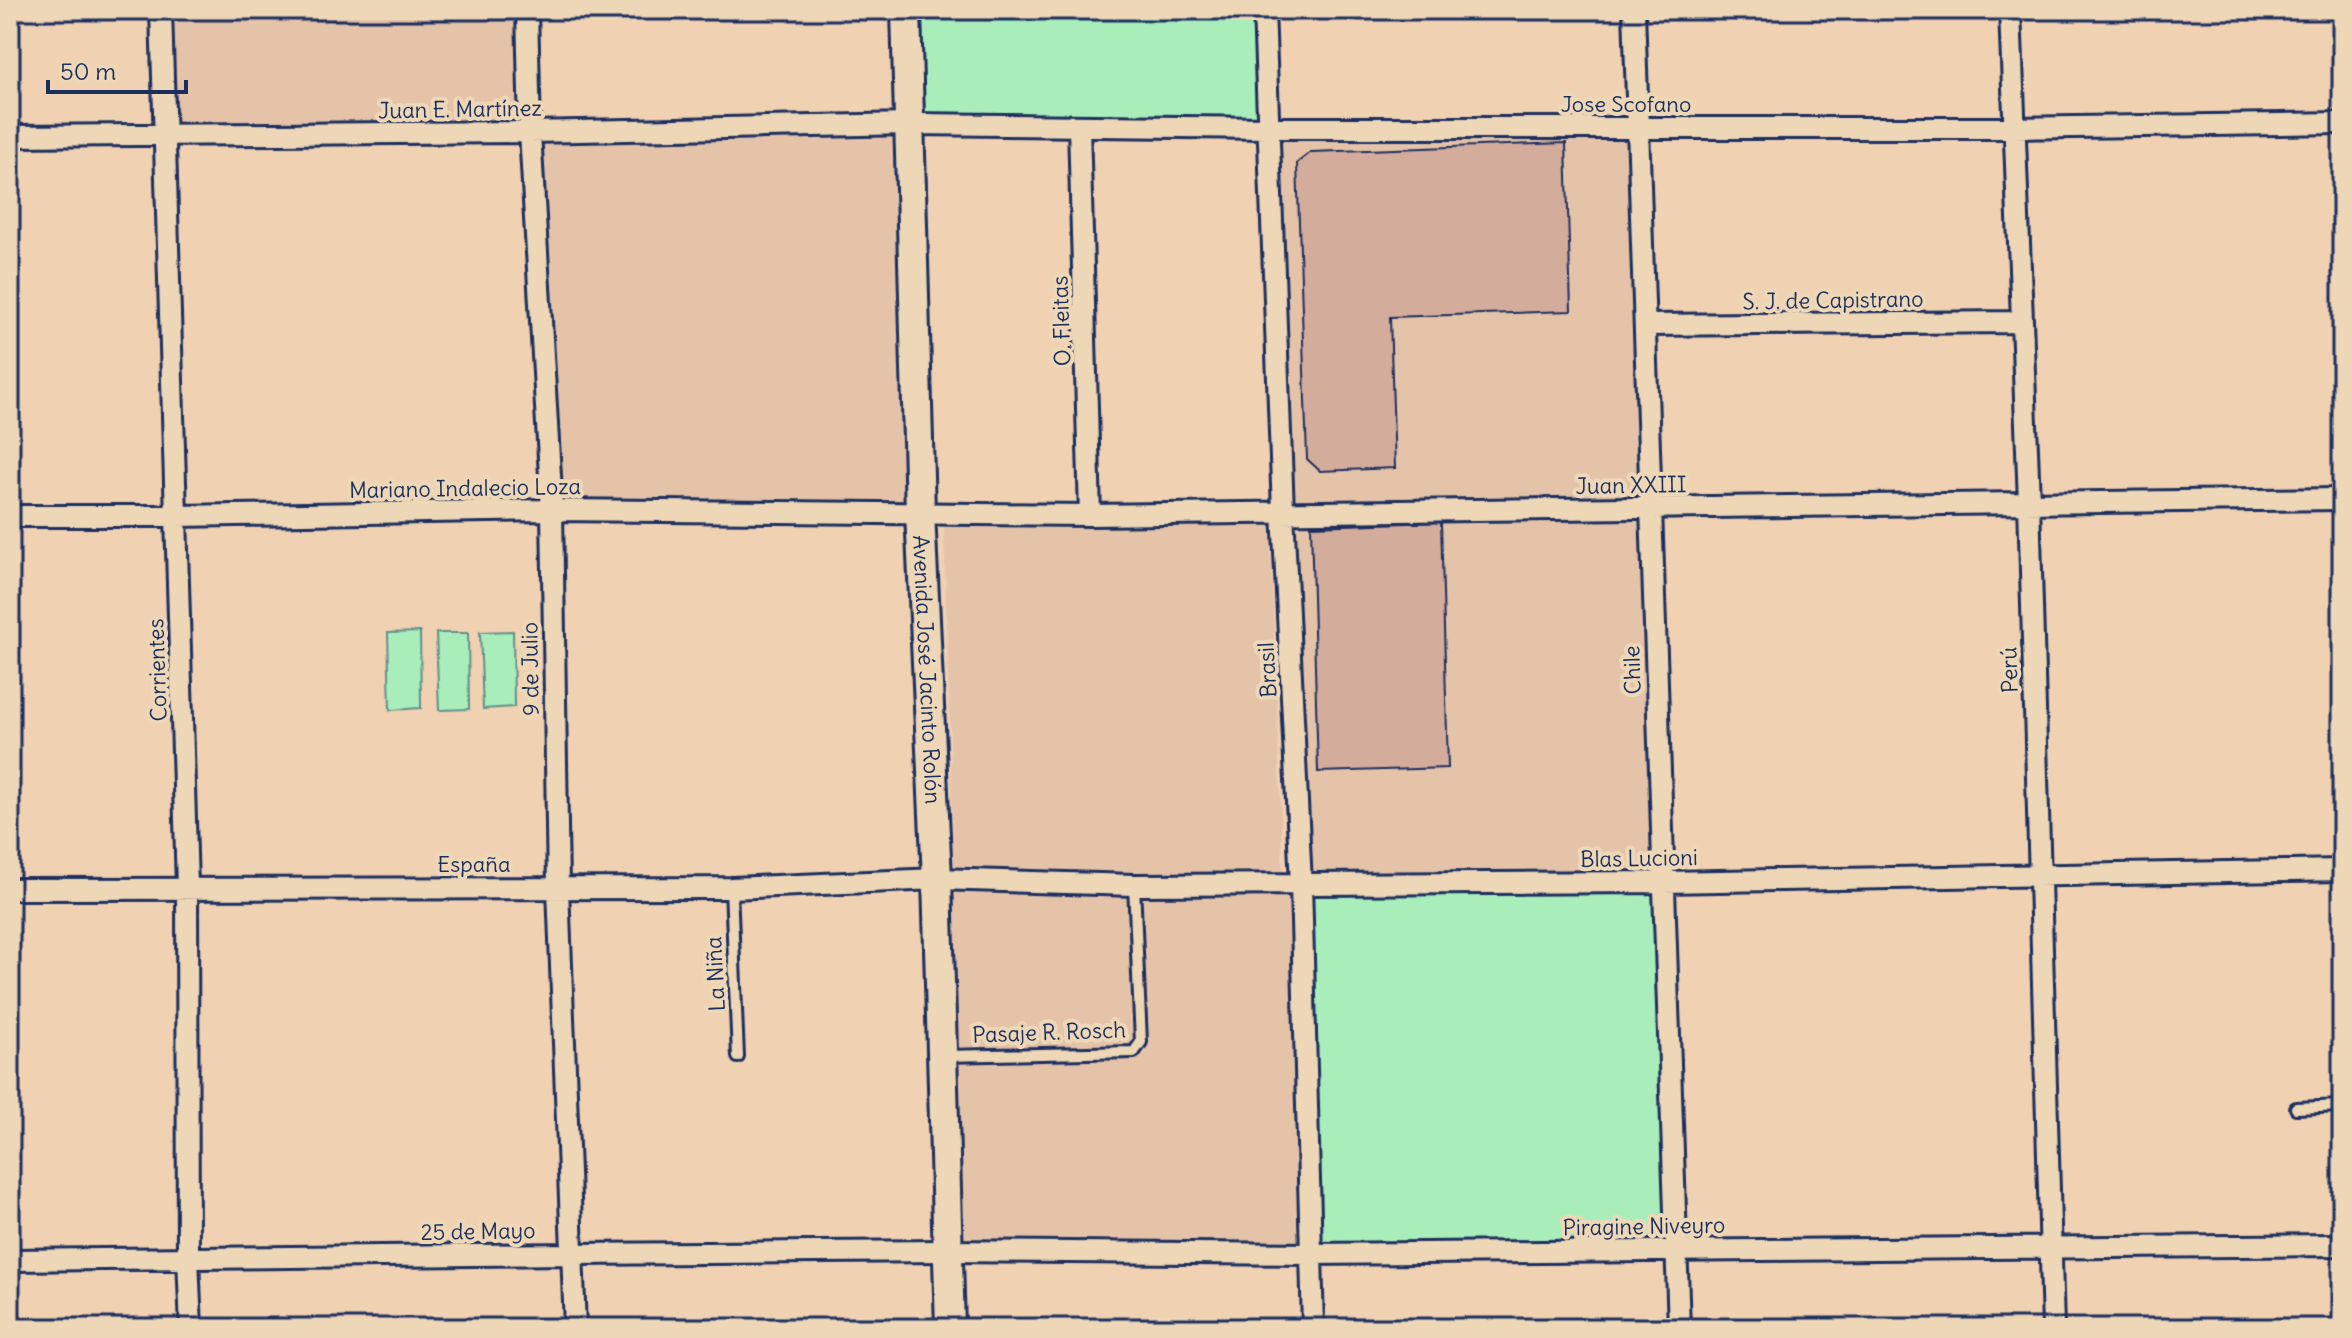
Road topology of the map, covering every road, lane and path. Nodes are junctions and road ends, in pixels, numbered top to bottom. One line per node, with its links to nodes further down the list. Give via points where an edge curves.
1 (161, 10): 15 (street, Corrientes)
2 (527, 10): 13 (street, 9 de Julio)
3 (906, 10): 8 (street, Avenida José Jacinto Rolón)
4 (1264, 10): 10 (street, Brasil)
5 (1634, 10): 11 (street, Chile)
6 (2010, 10): 12 (street, Perú)
7 (2342, 123): 12 (street, Jose Scofano)
8 (910, 124): 9 (street, Jose Scofano); 13 (street, Juan E. Martínez); 23 (street, Avenida José Jacinto Rolón)
9 (1079, 126): 10 (street, Jose Scofano); 24 (street, O. Fleitas)
10 (1268, 128): 11 (street, Jose Scofano); 22 (street, Brasil)
11 (1638, 128): 12 (street, Jose Scofano); 17 (street, Chile)
12 (2013, 128): 16 (street, Perú)
13 (530, 132): 15 (street, Juan E. Martínez); 21 (street, 9 de Julio)
14 (10, 136): 15 (street, Juan E. Martínez)
15 (165, 136): 26 (street, Corrientes)
16 (2021, 322): 17 (street, S. J. de Capistrano); 19 (street, Perú)
17 (1645, 325): 20 (street, Chile)
18 (2342, 499): 19 (street, Juan XXIII)
19 (2029, 502): 20 (street, Juan XXIII); 28 (street, Perú)
20 (1650, 509): 22 (street, Juan XXIII); 30 (street, Chile)
21 (552, 510): 23 (street, Mariano Indalecio Loza); 26 (street, Mariano Indalecio Loza); 34 (street, 9 de Julio)
22 (1283, 511): 24 (street, Juan XXIII); 31 (street, Brasil)
23 (920, 512): 24 (street, Juan XXIII); 29 (street, Avenida José Jacinto Rolón)
24 (1090, 515)
25 (10, 516): 26 (street, Mariano Indalecio Loza)
26 (177, 516): 33 (street, Corrientes)
27 (2342, 870): 28 (street, Blas Lucioni)
28 (2039, 875): 30 (street, Blas Lucioni); 42 (street, Perú)
29 (937, 879): 32 (street, Blas Lucioni); 35 (street, España); 37 (street, Avenida José Jacinto Rolón)
30 (1664, 882): 31 (street, Blas Lucioni); 43 (street, Chile)
31 (1301, 884): 32 (street, Blas Lucioni); 46 (street, Brasil)
32 (1134, 885): 37 (lane, Pasaje R. Rosch, via 1141,1042 1134,1052)
33 (187, 887): 34 (street, España); 36 (street, España); 47 (street, Corrientes)
34 (558, 888): 35 (street, España); 45 (street, 9 de Julio)
35 (731, 888): 38 (lane, La Niña)
36 (10, 889)
37 (941, 1056): 44 (street, Avenida José Jacinto Rolón)
38 (738, 1057)
39 (2342, 1106): 40 (lane)
40 (2296, 1108)
41 (2342, 1245): 42 (street, Piragine Niveyro)
42 (2050, 1246): 43 (street, Piragine Niveyro); 54 (street, Perú)
43 (1676, 1250): 46 (street, Piragine Niveyro); 53 (street, Chile)
44 (947, 1251): 45 (street, 25 de Mayo); 46 (street, Piragine Niveyro); 51 (street, Avenida José Jacinto Rolón)
45 (572, 1254): 47 (street, 25 de Mayo); 50 (street, 9 de Julio)
46 (1309, 1254): 52 (street, Brasil)
47 (188, 1258): 48 (street, 25 de Mayo); 49 (street, Corrientes)
48 (10, 1260)
49 (191, 1328)
50 (575, 1328)
51 (950, 1328)
52 (1313, 1328)
53 (1679, 1328)
54 (2053, 1328)

